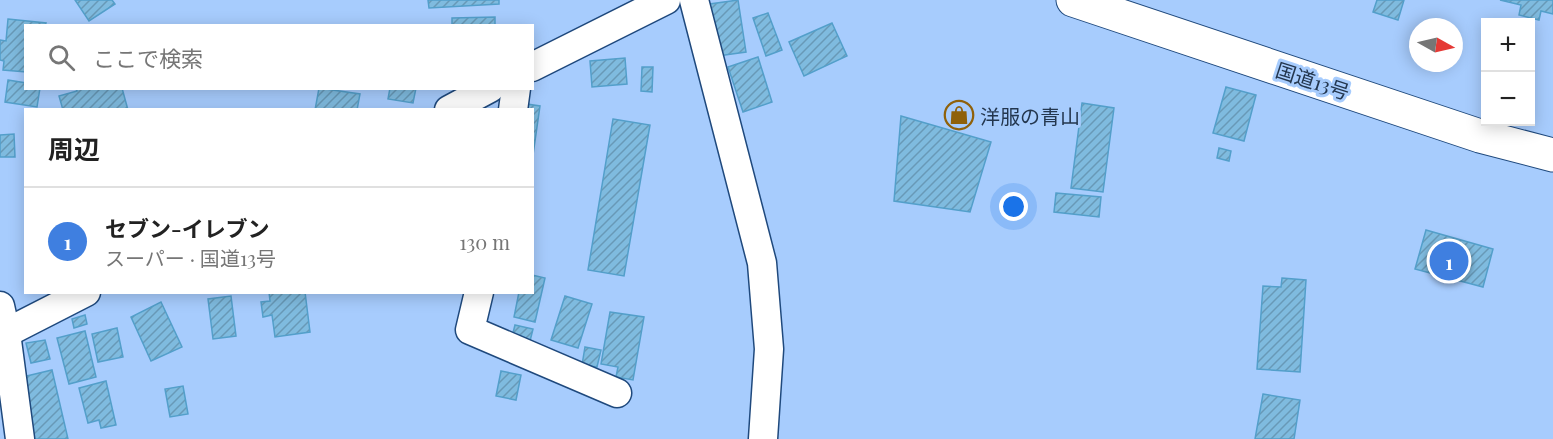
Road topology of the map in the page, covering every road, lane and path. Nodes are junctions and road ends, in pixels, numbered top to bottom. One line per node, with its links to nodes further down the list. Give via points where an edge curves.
1 (666, 0): 4 (street)
2 (694, 0): 15 (street, via 762,263 769,349)
3 (1073, 0): 9 (highway, 国道13号, via 1480,136)
4 (534, 66)
5 (486, 90): 7 (street)
6 (516, 90): 8 (street)
7 (453, 108)
8 (513, 108)
9 (1553, 155)
10 (81, 294): 12 (street)
11 (479, 294): 13 (street, via 470,330)
12 (2, 325): 14 (street)
13 (617, 393)
14 (20, 439)
15 (763, 439)

